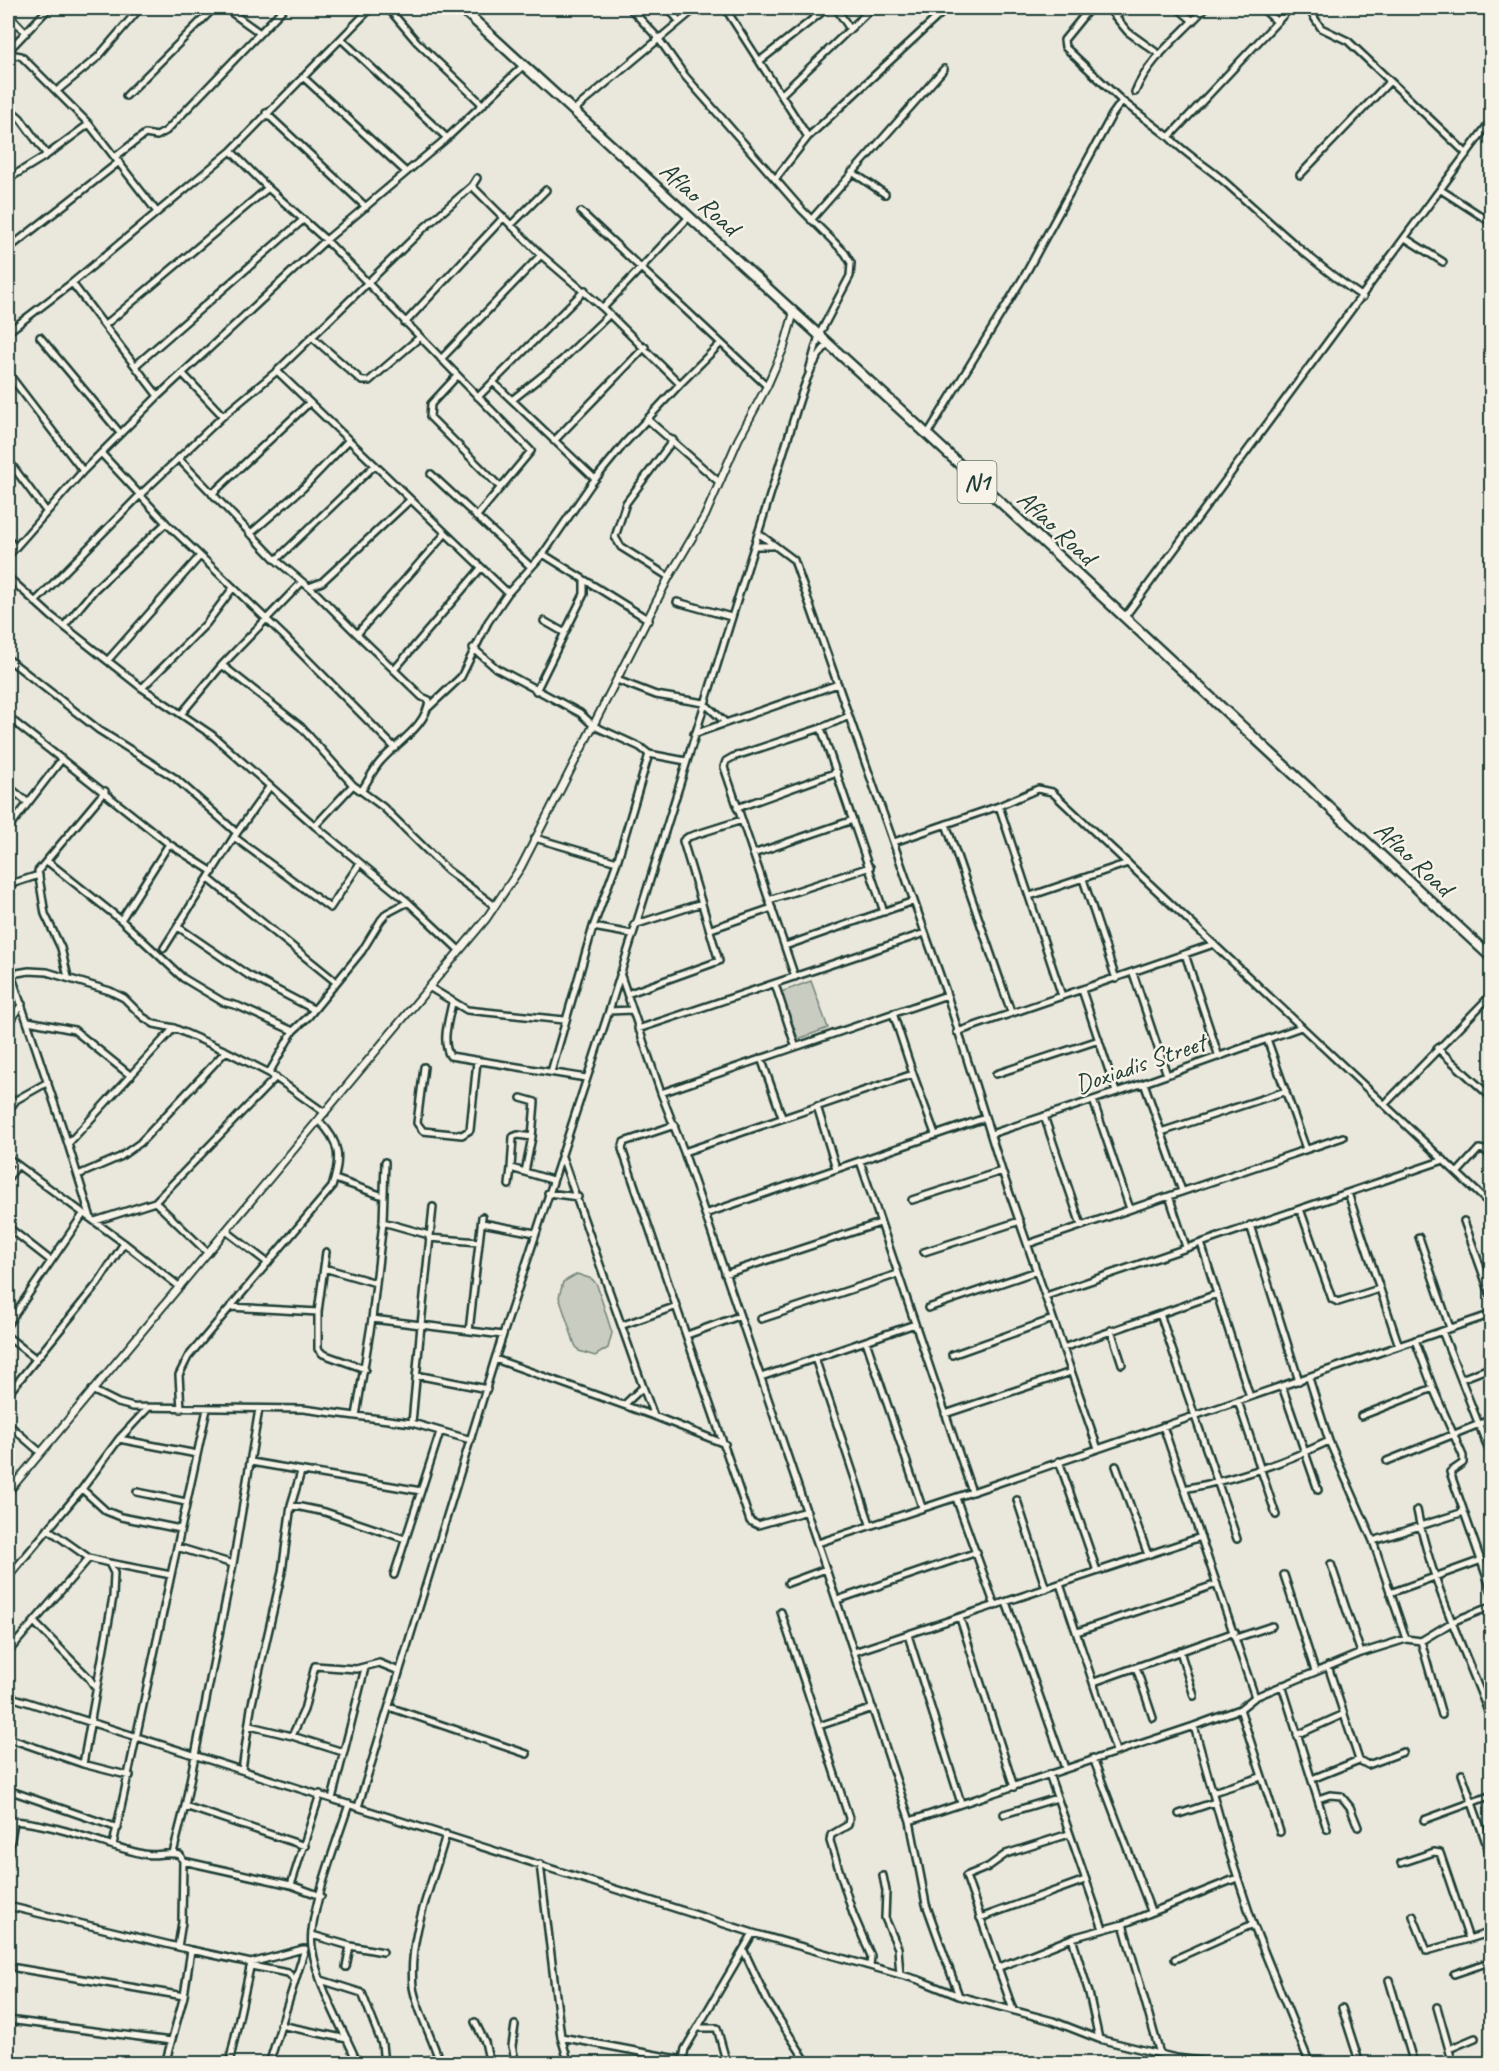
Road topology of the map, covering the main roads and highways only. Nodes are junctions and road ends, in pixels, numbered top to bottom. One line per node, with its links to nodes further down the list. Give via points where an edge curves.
1 (461, 8): 2 (highway, Aflao Road / N1)
2 (1491, 958)

